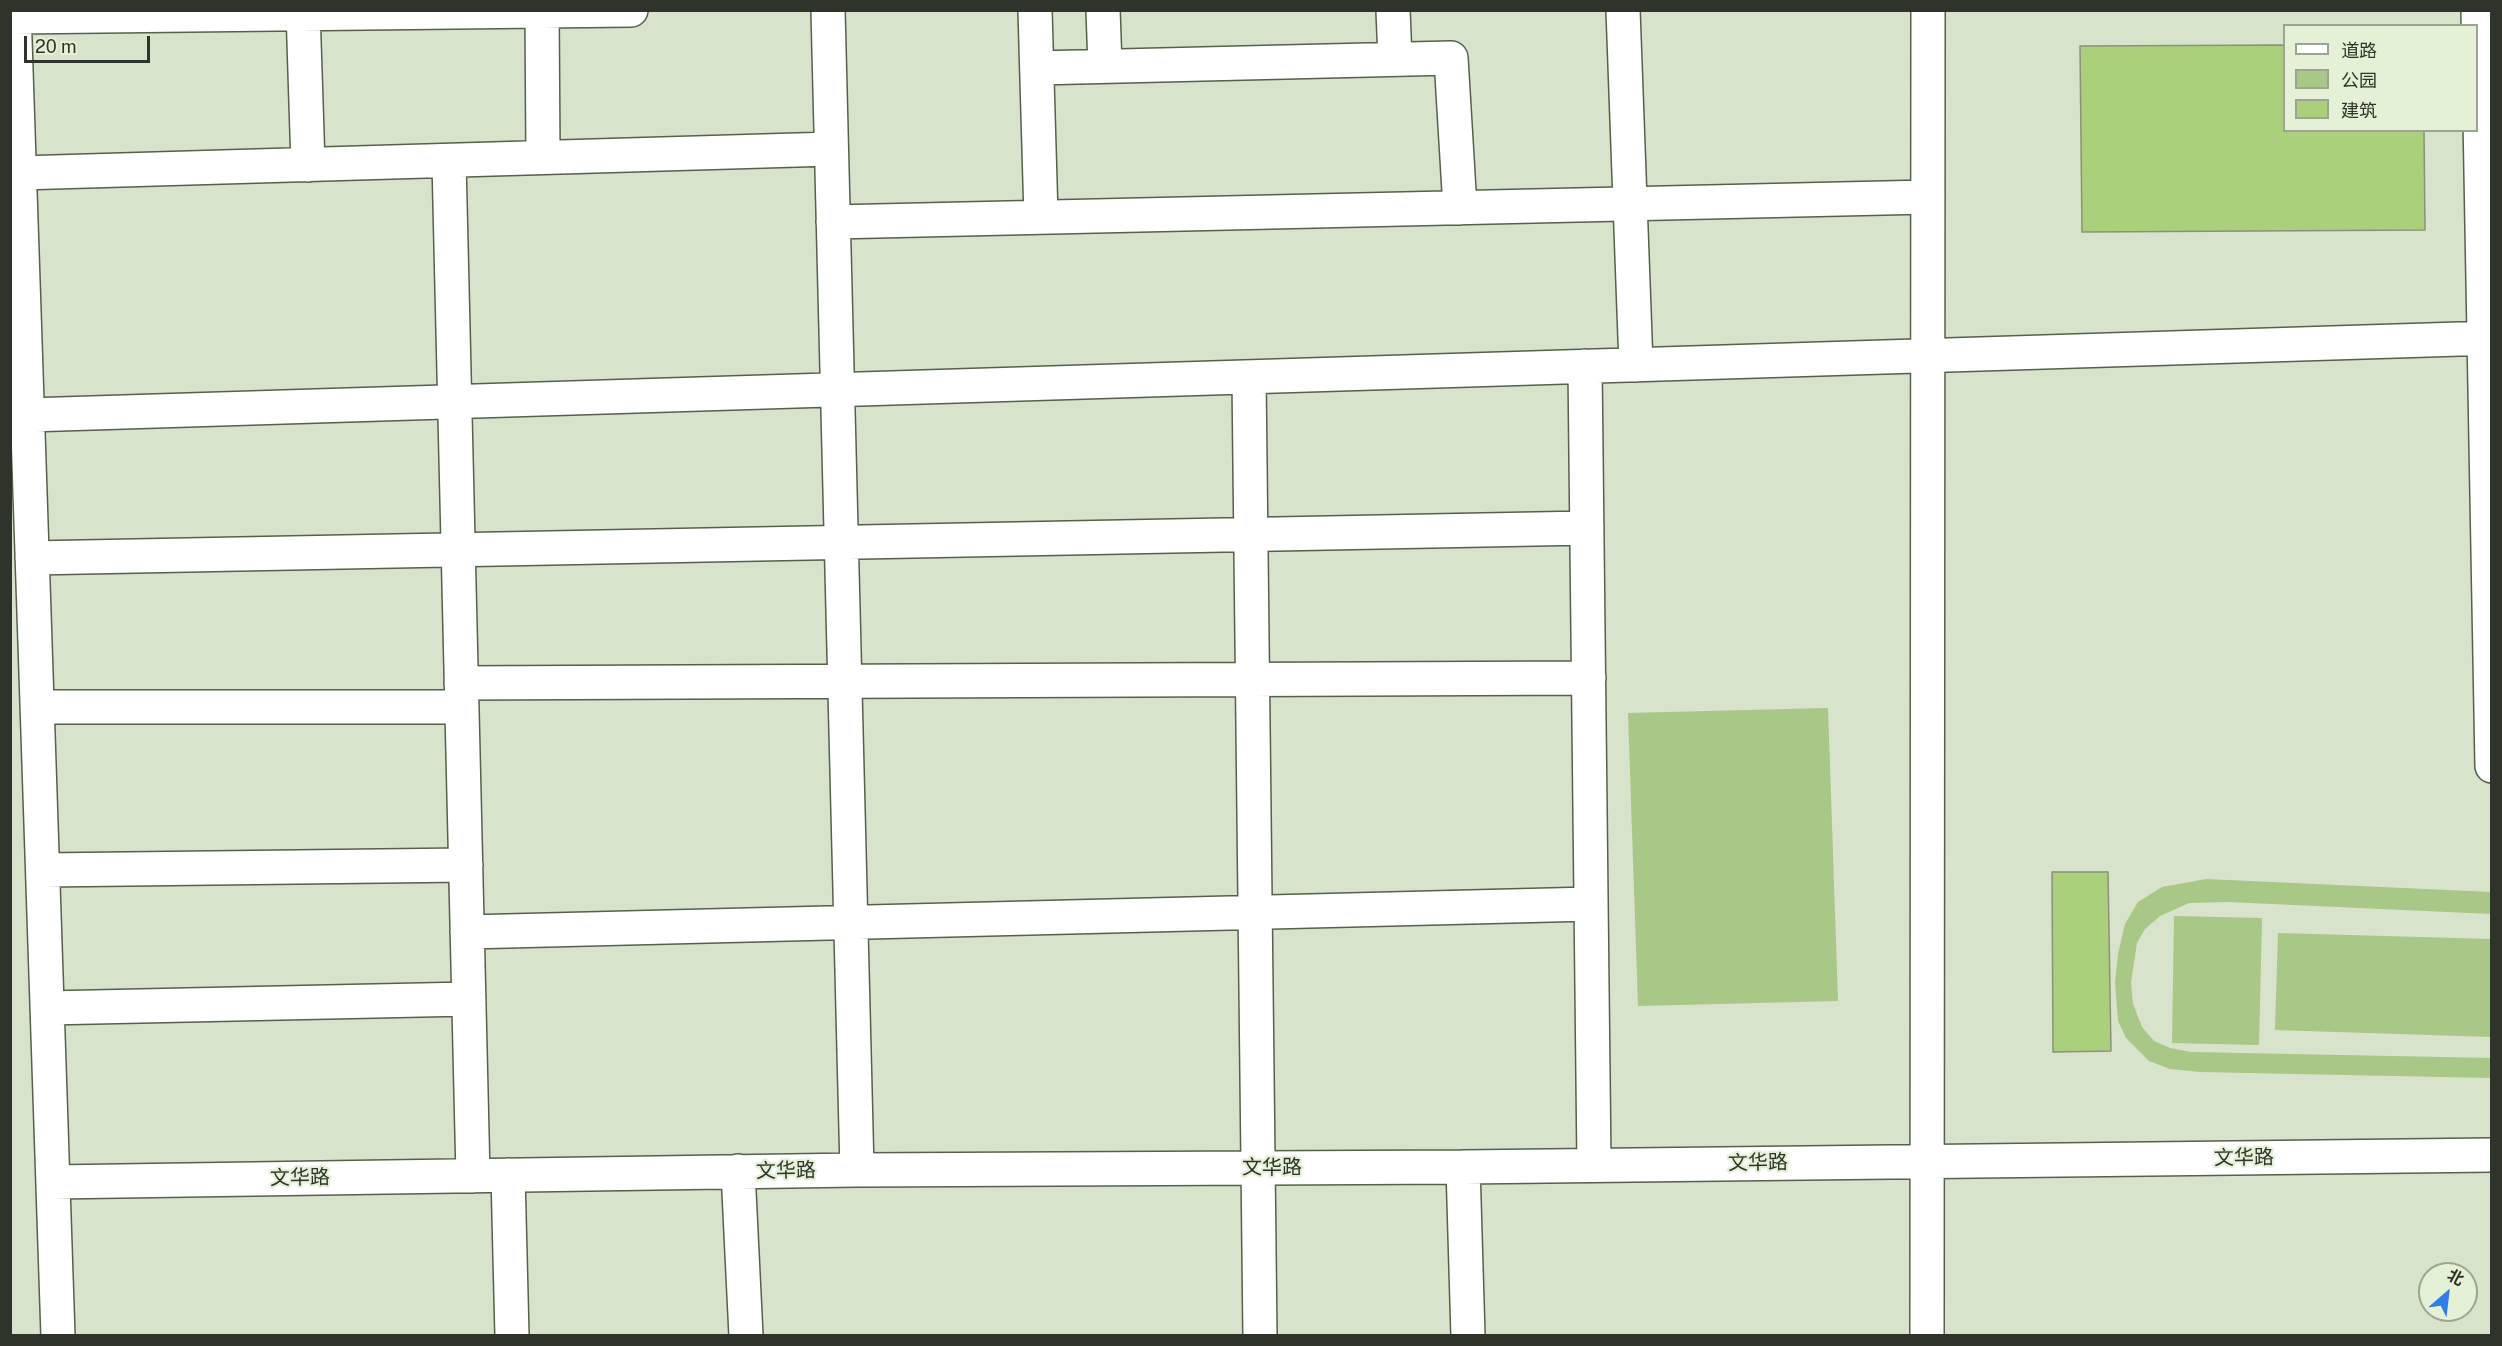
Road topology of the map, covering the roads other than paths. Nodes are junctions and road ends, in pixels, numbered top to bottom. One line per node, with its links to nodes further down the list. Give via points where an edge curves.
1 (631, 10): 9 (street)
2 (828, 10): 16 (street)
3 (1035, 10): 15 (street)
4 (1103, 10): 14 (street)
5 (1393, 10): 13 (street)
6 (1623, 10): 23 (street)
7 (1928, 10): 22 (street)
8 (2478, 10): 12 (street)
9 (542, 11): 10 (street); 17 (street)
10 (303, 12): 11 (street); 19 (street)
11 (14, 14): 20 (street)
12 (2485, 44): 21 (street)
13 (1395, 59): 14 (street); 24 (street, via 1451,58)
14 (1105, 66): 15 (street)
15 (1037, 68): 25 (street)
16 (831, 149): 17 (street); 26 (street)
17 (543, 158): 18 (street)
18 (449, 161): 19 (street); 33 (street)
19 (308, 165): 20 (street)
20 (20, 173): 34 (street)
21 (2486, 182): 27 (street)
22 (1928, 197): 23 (street); 28 (street)
23 (1630, 204): 24 (street); 29 (street)
24 (1460, 208): 25 (street)
25 (1041, 217): 26 (street)
26 (833, 222): 32 (street)
27 (2487, 338): 28 (street); 35 (street)
28 (1928, 356): 29 (street); 57 (street)
29 (1636, 365): 30 (street)
30 (1585, 366): 31 (street); 36 (street)
31 (1249, 377): 32 (street); 37 (street)
32 (837, 390): 33 (street); 38 (street)
33 (455, 402): 34 (street); 39 (street)
34 (28, 415): 40 (street)
35 (2489, 489): 41 (street)
36 (1587, 528): 37 (street); 42 (street)
37 (1251, 534): 38 (street); 43 (street)
38 (841, 542): 39 (street); 44 (street)
39 (458, 549): 40 (street); 45 (street)
40 (32, 558): 46 (street)
41 (2490, 640): 47 (street)
42 (1589, 678): 43 (street); 50 (street)
43 (1253, 680): 44 (street); 51 (street)
44 (845, 681): 45 (street); 52 (street)
45 (461, 695): 46 (street); 48 (street)
46 (38, 707): 49 (street)
47 (2492, 766)
48 (466, 865): 49 (street); 53 (street)
49 (43, 870): 55 (street)
50 (1591, 904): 51 (street); 58 (street)
51 (1256, 912): 52 (street); 60 (street)
52 (850, 922): 53 (street); 61 (street)
53 (467, 932): 54 (street)
54 (468, 999): 55 (street); 64 (street)
55 (47, 1008): 65 (street)
56 (2492, 1155): 57 (street, 文华路)
57 (1928, 1161): 58 (street, 文华路); 71 (street)
58 (1594, 1165): 59 (street, 文华路)
59 (1462, 1167): 60 (street, 文华路); 70 (street)
60 (1258, 1168): 61 (street, 文华路); 69 (street)
61 (856, 1170): 62 (street, 文华路)
62 (738, 1171): 63 (street, 文华路); 68 (street)
63 (508, 1175): 64 (street, 文华路); 67 (street)
64 (472, 1176): 65 (street, 文华路)
65 (53, 1182): 66 (street)
66 (58, 1335)
67 (512, 1335)
68 (746, 1335)
69 (1260, 1335)
70 (1468, 1335)
71 (1927, 1335)

